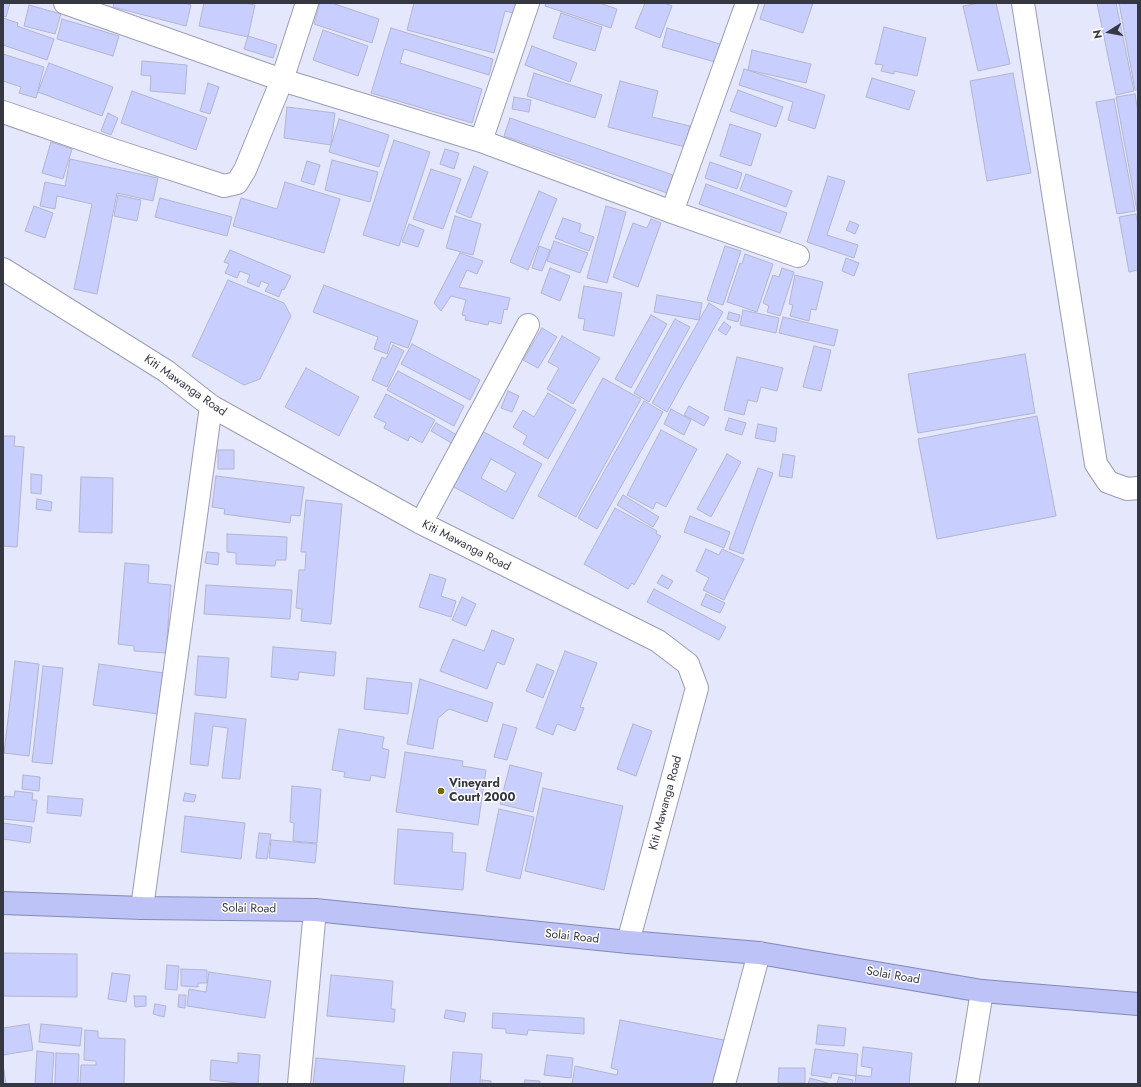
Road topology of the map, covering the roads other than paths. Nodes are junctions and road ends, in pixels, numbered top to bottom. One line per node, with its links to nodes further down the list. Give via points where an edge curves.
1 (65, 3): 6 (street)
2 (307, 3): 7 (street)
3 (528, 3): 9 (street)
4 (748, 3): 10 (street)
5 (1023, 3): 15 (street, via 1096,464 1108,482 1127,489)
6 (88, 6): 7 (street)
7 (282, 80): 8 (street, via 245,170 237,183 224,186); 9 (street)
8 (3, 112)
9 (481, 141): 10 (street)
10 (672, 212): 11 (street)
11 (798, 256)
12 (3, 268): 14 (street, Kiti Mawanga Road, via 166,371)
13 (528, 325): 16 (street)
14 (211, 406): 16 (street, Kiti Mawanga Road); 18 (street)
15 (1138, 488)
16 (421, 523): 20 (street, Kiti Mawanga Road, via 658,641 688,664 697,688)
17 (3, 903): 18 (highway, Solai Road)
18 (142, 908): 19 (highway, Solai Road)
19 (315, 910): 20 (highway, Solai Road); 24 (street)
20 (628, 942): 21 (highway, Solai Road)
21 (759, 953): 22 (highway, Solai Road); 25 (street)
22 (982, 990): 23 (highway, Solai Road); 26 (street)
23 (1138, 1004)
24 (298, 1084)
25 (724, 1084)
26 (967, 1084)

